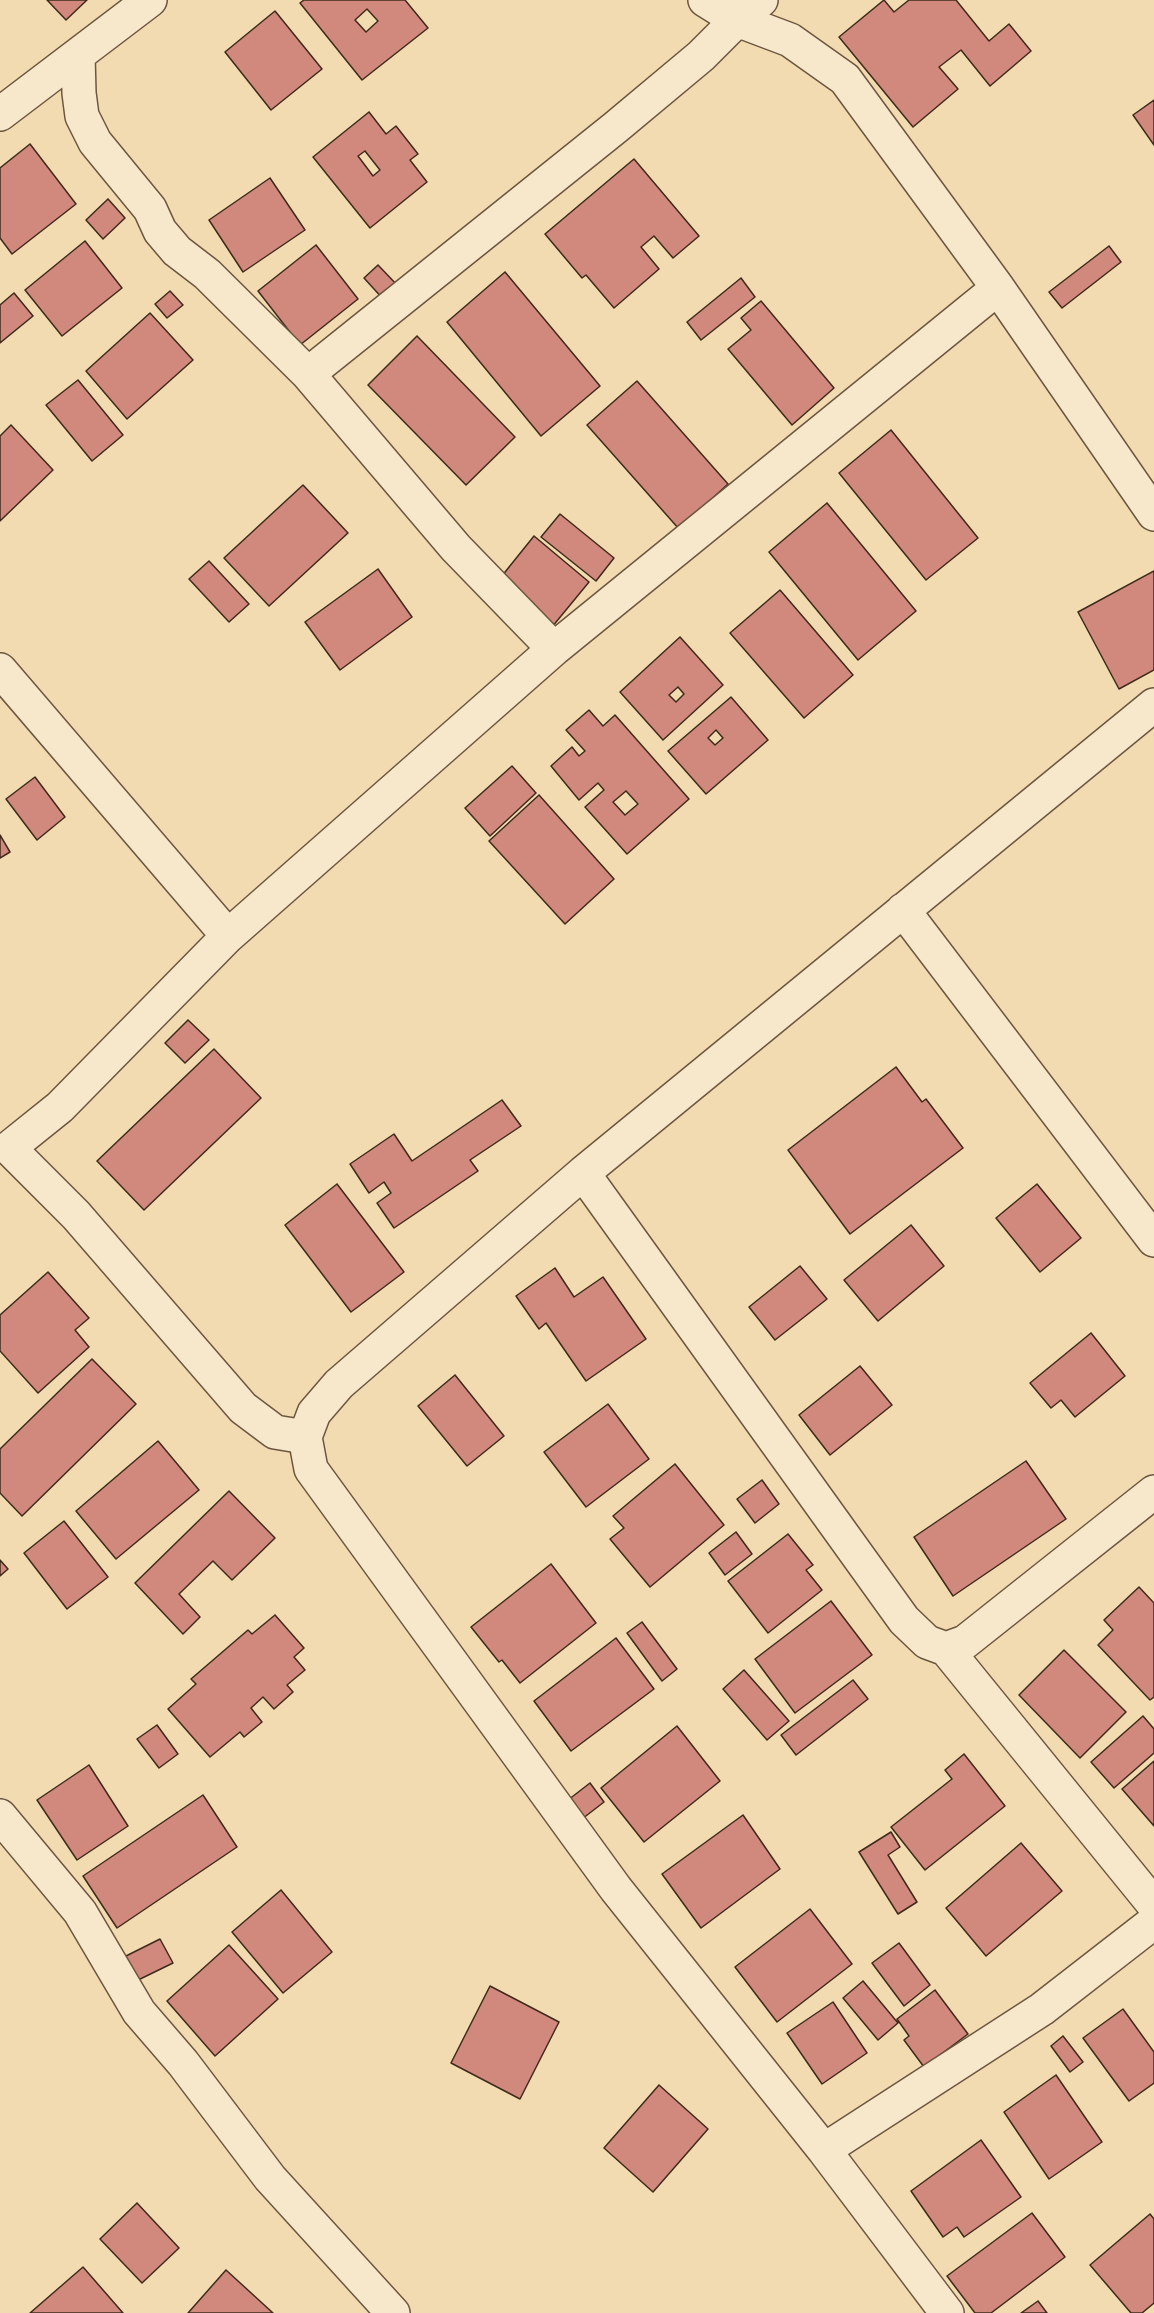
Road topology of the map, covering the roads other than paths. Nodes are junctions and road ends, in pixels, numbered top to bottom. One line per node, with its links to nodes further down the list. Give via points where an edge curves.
1 (150, 0): 4 (street)
2 (705, 0): 3 (street)
3 (749, 10): 6 (street, via 845,79); 7 (street, via 616,127)
4 (78, 56): 5 (street); 7 (street, via 82,116 95,142 150,209 160,231 177,251 207,274)
5 (0, 114)
6 (998, 288): 8 (street); 9 (street)
7 (308, 374): 9 (street, via 456,548)
8 (1154, 514)
9 (554, 649): 13 (street)
10 (0, 670): 13 (street)
11 (1154, 705): 12 (street)
12 (903, 910): 15 (street); 16 (street)
13 (228, 936): 14 (street, via 60,1107)
14 (4, 1143): 17 (street, via 76,1215 243,1408 275,1432)
15 (583, 1173): 17 (street, via 339,1384 314,1413); 19 (street, via 904,1620 927,1642)
16 (1154, 1240)
17 (305, 1437): 23 (street, via 311,1469 616,1889)
18 (1150, 1501): 19 (street, via 964,1642)
19 (946, 1649): 21 (street)
20 (0, 1816): 24 (street, via 80,1912 139,2013 183,2063 270,2178)
21 (1154, 1905)
22 (1154, 1922): 23 (street, via 1042,2009)
23 (824, 2150): 25 (street)
24 (393, 2313)
25 (947, 2313)

